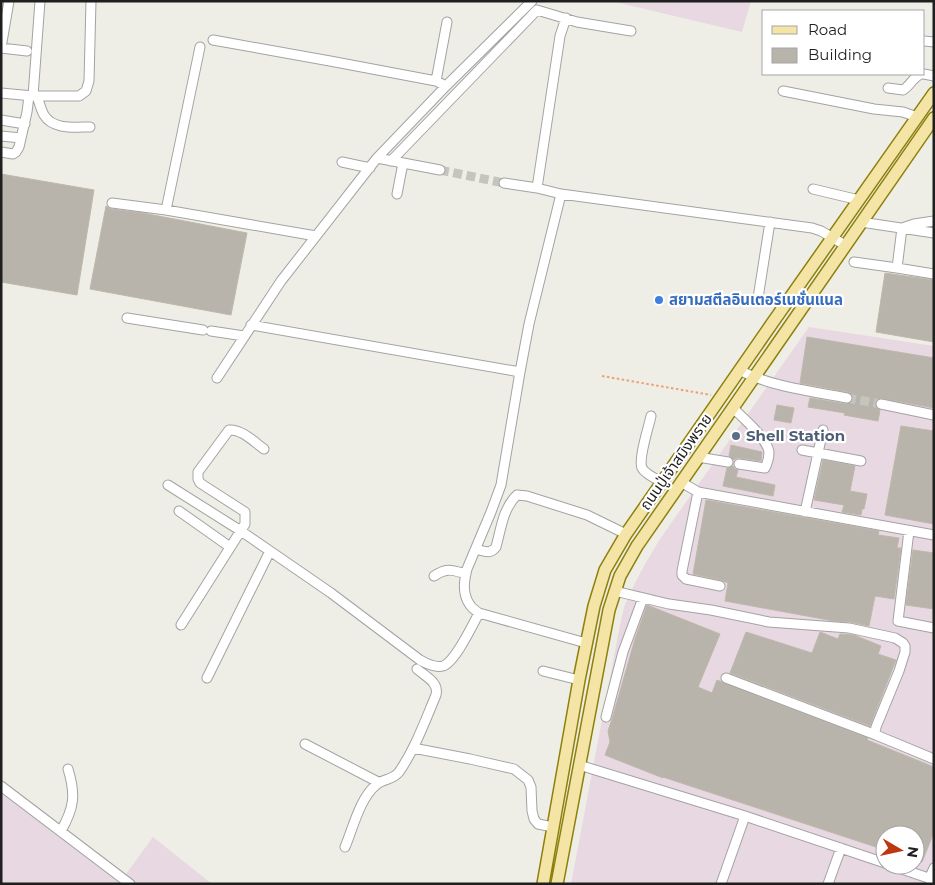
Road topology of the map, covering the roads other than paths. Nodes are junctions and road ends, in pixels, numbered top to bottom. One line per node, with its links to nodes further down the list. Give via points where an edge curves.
1 (40, 1): 19 (street)
2 (91, 1): 19 (street, via 86,91 79,96)
3 (532, 1): 14 (street)
4 (6, 5): 10 (street)
5 (566, 18): 7 (street); 30 (street, via 537,10); 36 (street, via 560,36)
6 (447, 22): 13 (street)
7 (631, 31)
8 (213, 40): 13 (street)
9 (200, 47): 42 (street)
10 (1, 48): 11 (street)
11 (28, 51)
12 (919, 75): 15 (street, via 906,89)
13 (436, 82): 14 (street)
14 (446, 86): 29 (street)
15 (888, 88)
16 (783, 91): 20 (street)
17 (1, 93): 19 (street)
18 (934, 94): 20 (main road, ถนนปู่เจ้าสมิงพราย)
19 (33, 96): 23 (street); 24 (street, via 48,120 60,126)
20 (917, 117): 40 (main road, ถนนปู่เจ้าสมิงพราย)
21 (934, 118): 25 (main road, ถนนปู่เจ้าสมิงพราย)
22 (1, 120): 23 (street)
23 (24, 124): 27 (street)
24 (90, 127)
25 (929, 133): 45 (main road, ถนนปู่เจ้าสมิงพราย)
26 (1, 136): 27 (street)
27 (21, 138): 28 (street, via 16,152)
28 (1, 152)
29 (377, 158): 30 (street); 33 (street)
30 (391, 161): 32 (street)
31 (342, 162): 33 (street)
32 (403, 163): 34 (street); 38 (street)
33 (370, 168): 48 (street)
34 (440, 170)
35 (504, 183): 36 (street)
36 (537, 188): 39 (street)
37 (813, 189): 40 (street)
38 (397, 194)
39 (560, 194): 44 (street); 59 (street)
40 (859, 200): 49 (main road, ถนนปู่เจ้าสมิงพราย)
41 (112, 203): 42 (street)
42 (166, 210): 48 (street)
43 (934, 221): 46 (street)
44 (770, 222): 49 (street, via 812,228); 54 (street)
45 (862, 222): 46 (street); 50 (main road, ถนนปู่เจ้าสมิงพราย)
46 (902, 228): 47 (street); 52 (street)
47 (934, 232)
48 (316, 236): 56 (street)
49 (832, 237): 50 (street); 58 (main road, ถนนปู่เจ้าสมิงพราย)
50 (845, 246): 60 (main road, ถนนปู่เจ้าสมิงพราย)
51 (854, 262): 52 (street)
52 (897, 268): 53 (street)
53 (934, 274)
54 (758, 298)
55 (127, 318): 57 (street)
56 (252, 325): 57 (street); 59 (street)
57 (244, 336): 61 (street)
58 (739, 370): 60 (street); 75 (main road, ถนนปู่เจ้าสมิงพราย)
59 (520, 372): 86 (street, via 501,485)
60 (754, 377): 62 (street); 64 (main road, ถนนปู่เจ้าสมิงพราย)
61 (217, 378)
62 (847, 398)
63 (881, 404): 65 (street)
64 (733, 408): 71 (main road, ถนนปู่เจ้าสมิงพราย); 74 (street, via 758,434 769,453 765,468)
65 (934, 415)
66 (651, 416): 75 (street, via 641,462 647,473)
67 (823, 430): 70 (street)
68 (264, 449): 81 (street, via 240,432 229,430 198,472 200,484 245,512)
69 (802, 450): 70 (street)
70 (818, 453): 72 (street); 80 (street)
71 (698, 458): 73 (street); 76 (main road, ถนนปู่เจ้าสมิงพราย)
72 (861, 461)
73 (728, 462)
74 (739, 464)
75 (662, 482): 83 (main road, ถนนปู่เจ้าสมิงพราย)
76 (681, 482): 78 (street); 91 (main road, ถนนปู่เจ้าสมิงพราย, via 637,546)
77 (168, 485): 81 (street)
78 (698, 492): 80 (street); 90 (street, via 682,575 686,579)
79 (179, 511): 85 (street)
80 (805, 512): 82 (street)
81 (241, 531): 85 (street); 87 (street)
82 (909, 531): 84 (street); 95 (street, via 898,622)
83 (626, 534): 86 (street, via 586,515 518,496 505,513 493,551); 96 (main road, ถนนปู่เจ้าสมิงพราย, via 605,570)
84 (934, 535)
85 (230, 547): 94 (street)
86 (476, 549): 88 (street)
87 (270, 551): 93 (street, via 430,666 445,666 450,661); 99 (street)
88 (466, 574): 89 (street, via 442,570); 93 (street, via 464,592)
89 (434, 576)
90 (720, 586)
91 (615, 591): 92 (street); 107 (main road, ถนนปู่เจ้าสมิงพราย)
92 (642, 598): 102 (street, via 623,652); 103 (street, via 769,622 849,628 901,641 905,652 876,727)
93 (478, 613): 96 (street)
94 (181, 625)
95 (934, 628)
96 (586, 643): 101 (main road, ถนนปู่เจ้าสมิงพราย)
97 (417, 669): 105 (street, via 436,684 437,690)
98 (543, 671): 101 (street)
99 (207, 678)
100 (726, 678): 103 (street)
101 (579, 680): 112 (main road, ถนนปู่เจ้าสมิงพราย)
102 (606, 717)
103 (876, 735): 106 (street)
104 (305, 744): 109 (street)
105 (413, 748): 109 (street, via 397,774); 112 (street, via 514,769 528,780 531,787 534,819 538,824)
106 (934, 759)
107 (579, 765): 111 (street); 122 (main road, ถนนปู่เจ้าสมิงพราย)
108 (68, 769): 113 (street, via 73,798 69,817)
109 (378, 782): 114 (street, via 361,806)
110 (1, 786): 113 (street)
111 (745, 816): 115 (street); 123 (street)
112 (553, 828): 121 (main road, ถนนปู่เจ้าสมิงพราย)
113 (61, 831): 120 (street)
114 (345, 847)
115 (841, 848): 116 (street); 124 (street)
116 (875, 860)
117 (934, 868): 119 (street)
118 (918, 875): 119 (street)
119 (932, 880)
120 (130, 884)
121 (543, 884)
122 (557, 884)
123 (721, 884)
124 (828, 884)

